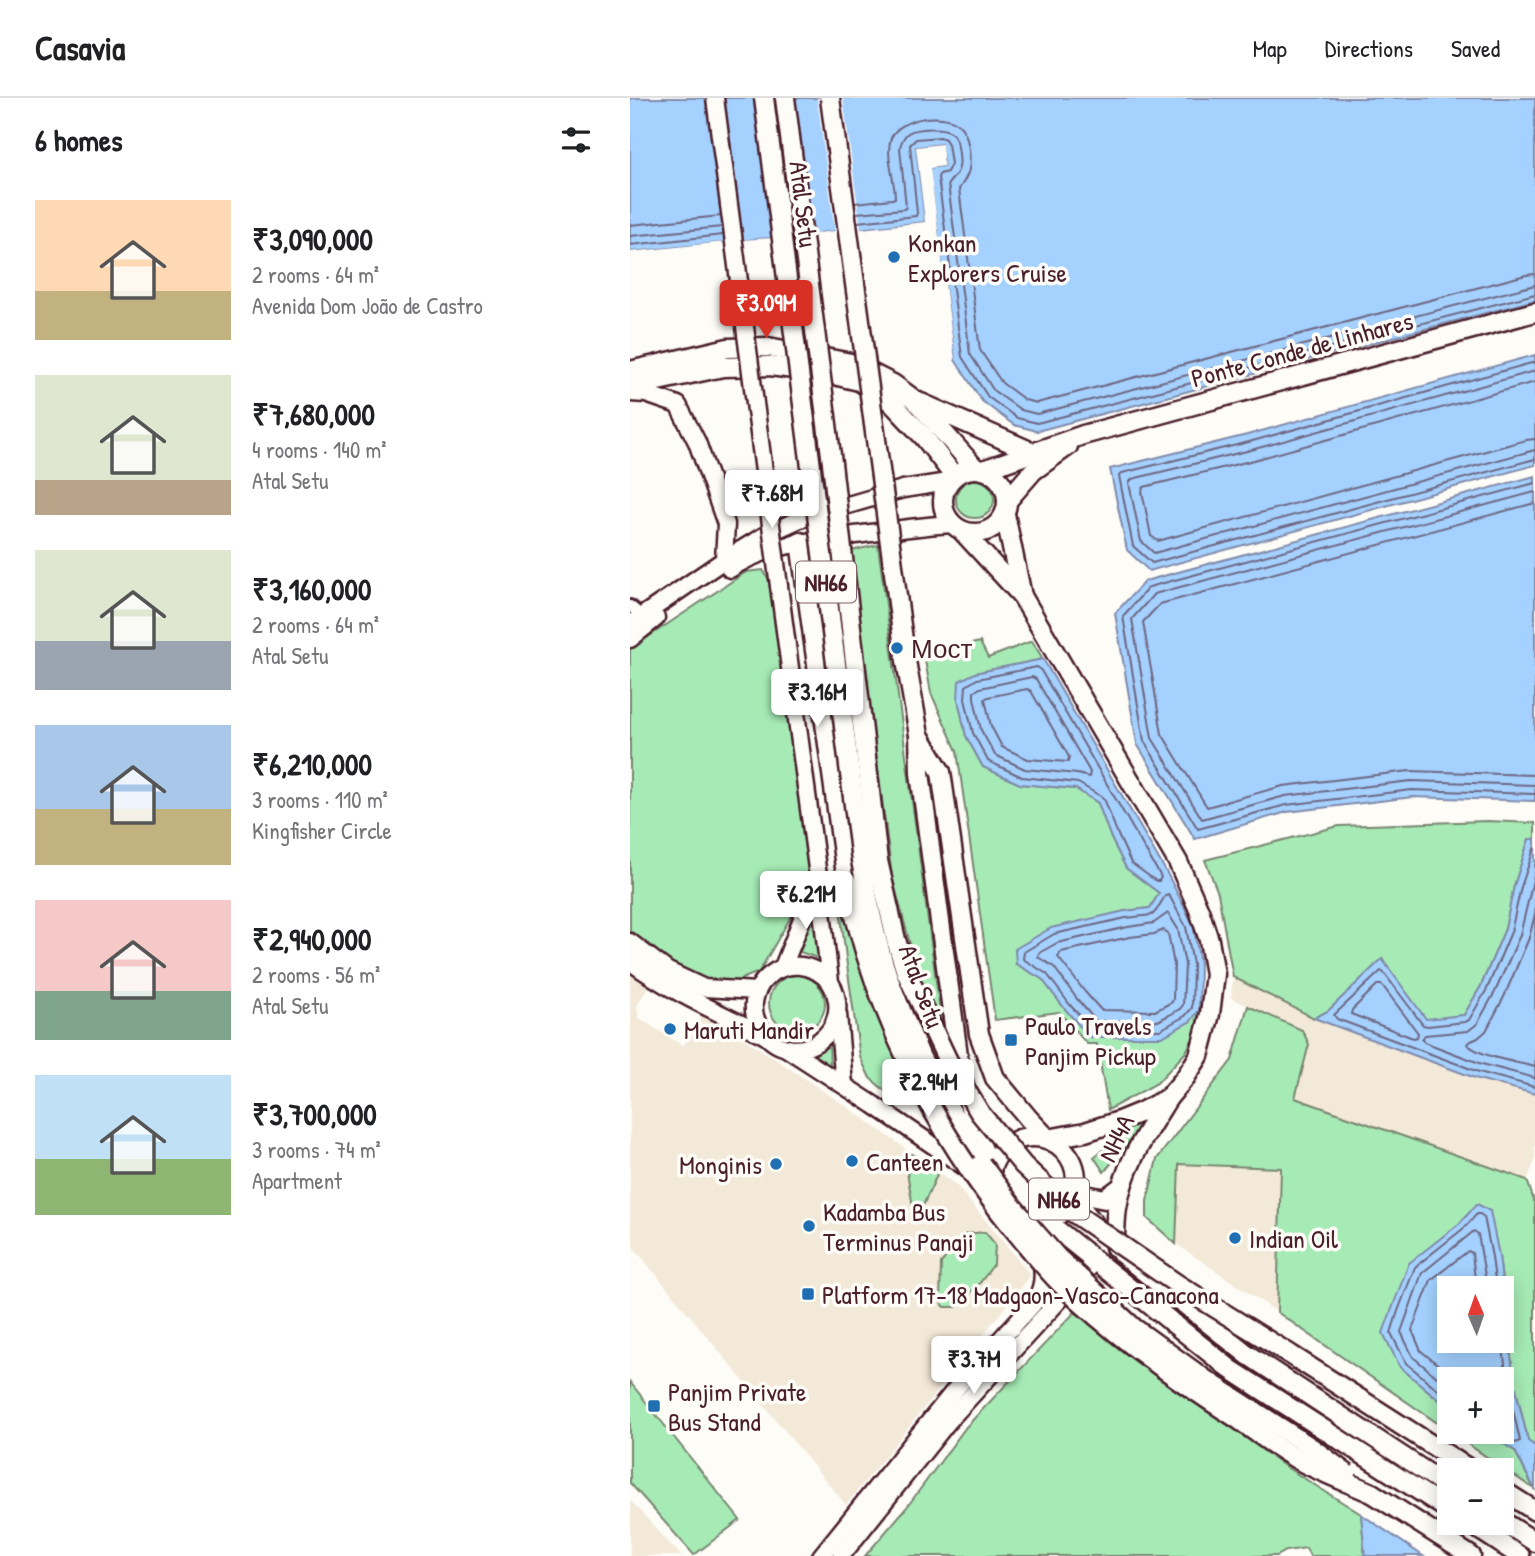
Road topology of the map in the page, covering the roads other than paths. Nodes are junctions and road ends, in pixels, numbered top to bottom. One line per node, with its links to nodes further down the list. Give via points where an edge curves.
1 (715, 98): 23 (main road, bridge)
2 (764, 98): 43 (main road, Atal Setu / NH66, bridge, via 861,860 882,956 920,1058 981,1164 1057,1257 1134,1328)
3 (785, 98): 41 (main road, Atal Setu / NH66, bridge, via 878,861 906,972 948,1061 980,1113 1023,1165 1074,1213 1177,1284)
4 (830, 98): 22 (main road, bridge)
5 (1535, 312): 10 (main road, Ponte Conde de Linhares)
6 (630, 371): 9 (main road, via 728,348 768,347 851,363)
7 (630, 387): 13 (main road, via 747,366 826,373 859,381 891,402 924,437)
8 (630, 393): 18 (main road, via 678,405 697,442 726,524)
9 (915, 400): 11 (main road); 12 (main road)
10 (1083, 435): 11 (main road, Ponte Conde de Linhares); 14 (main road, via 1033,471)
11 (1032, 453): 12 (main road, Ponte Conde de Linhares)
12 (979, 469): 13 (main road, via 960,472); 14 (main road, via 1003,485)
13 (951, 479): 15 (main road); 16 (main road, via 944,490 943,509)
14 (1006, 507): 16 (main road, via 1000,521 987,531 970,533); 19 (main road)
15 (782, 527): 17 (main road, via 788,543); 18 (main road)
16 (957, 528): 17 (main road, via 919,526); 19 (main road)
17 (793, 544): 21 (main road, via 740,562); 43 (main road, bridge, via 856,925 886,1014 932,1108 997,1209 1060,1283 1114,1331 1200,1395 1303,1462)
18 (724, 560): 20 (main road)
19 (1022, 596): 32 (main road, NH4A, via 1178,862 1209,940 1215,974 1210,1014 1199,1056)
20 (634, 615)
21 (630, 639)
22 (919, 735): 33 (main road, via 941,772 979,1034 995,1078); 34 (main road, via 920,773 960,1070)
23 (818, 876): 26 (main road); 27 (main road)
24 (630, 942): 28 (main road, via 668,971 704,988)
25 (630, 961): 30 (main road)
26 (783, 967): 27 (main road, via 809,967); 28 (main road, via 770,974)
27 (830, 982): 29 (main road)
28 (757, 991): 30 (main road, via 755,1016 762,1031)
29 (838, 1011): 30 (main road, via 834,1026 815,1044 798,1048); 31 (main road)
30 (775, 1041): 31 (main road)
31 (844, 1085): 34 (main road)
32 (1168, 1098): 33 (main road, via 1119,1121); 35 (main road, NH4A)
33 (1048, 1139): 34 (main road, via 1012,1142 995,1160); 36 (main road, via 1069,1155 1075,1167)
34 (991, 1178): 38 (main road, via 998,1205)
35 (1121, 1187): 36 (main road, via 1105,1199); 39 (main road, NH4A)
36 (1074, 1196): 37 (main road, via 1062,1212); 39 (main road)
37 (1046, 1221): 38 (main road); 40 (main road)
38 (1025, 1222): 50 (main road, via 1040,1248 1041,1292)
39 (1115, 1247): 42 (main road, via 1248,1354)
40 (1096, 1260): 45 (main road, via 1230,1369); 51 (main road, via 950,1419)
41 (1453, 1458)
42 (1437, 1479)
43 (1372, 1493): 52 (main road, NH66)
44 (1514, 1498): 46 (main road)
45 (1437, 1502)
46 (1535, 1511)
47 (1514, 1529): 49 (main road)
48 (1488, 1535): 53 (main road)
49 (1535, 1542)
50 (821, 1556)
51 (841, 1556)
52 (1471, 1556)
53 (1520, 1556)

